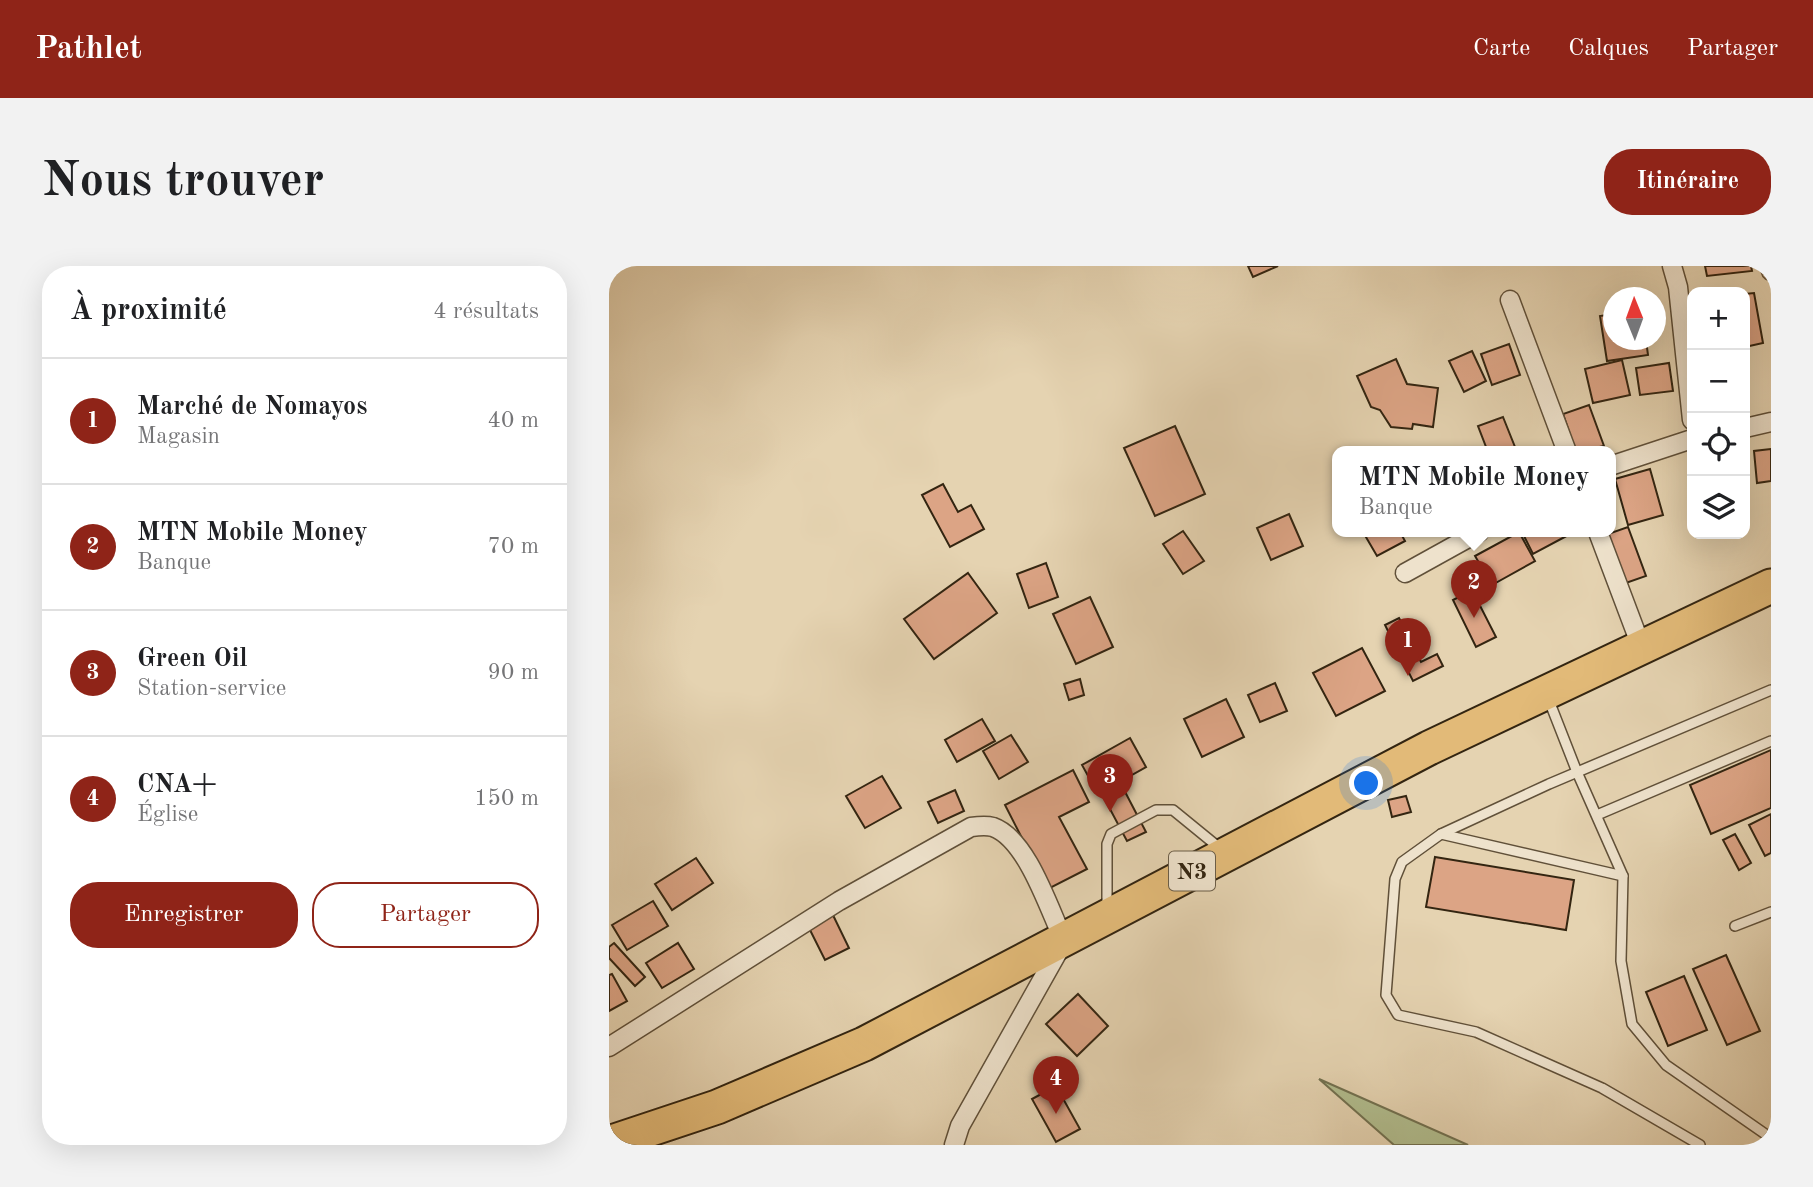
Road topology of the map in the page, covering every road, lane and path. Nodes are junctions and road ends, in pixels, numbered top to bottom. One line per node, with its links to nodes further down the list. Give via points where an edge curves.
1 (1672, 266): 3 (street)
2 (1510, 300): 7 (street)
3 (1691, 413)
4 (1771, 422): 5 (street)
5 (1750, 427)
6 (1687, 441): 8 (street)
7 (1565, 446)
8 (1616, 464)
9 (1470, 537): 11 (street)
10 (1600, 537): 13 (street)
11 (1405, 573)
12 (1771, 586): 13 (highway, N3)
13 (1641, 646): 15 (highway, N3)
14 (1771, 690): 17 (lane)
15 (1546, 691): 17 (lane); 20 (highway, N3)
16 (1771, 741): 18 (lane)
17 (1577, 772): 18 (lane); 19 (lane)
18 (1597, 815): 21 (lane)
19 (1441, 834): 21 (lane); 30 (lane, via 1402,862 1395,879 1386,995 1398,1015 1476,1032 1602,1088)
20 (1225, 853): 23 (highway, N3); 23 (lane, via 1173,810 1156,810 1111,834 1107,844)
21 (1623, 876): 27 (lane, via 1621,961 1632,1024 1666,1065)
22 (1771, 912): 24 (lane)
23 (1107, 918): 25 (highway, N3)
24 (1735, 926)
25 (1064, 941): 26 (street, via 1021,848 990,825 971,827 807,921); 28 (highway, N3, via 795,1075); 29 (street, via 960,1126)
26 (609, 1047)
27 (1771, 1138)
28 (609, 1143)
29 (954, 1145)
30 (1700, 1145)

